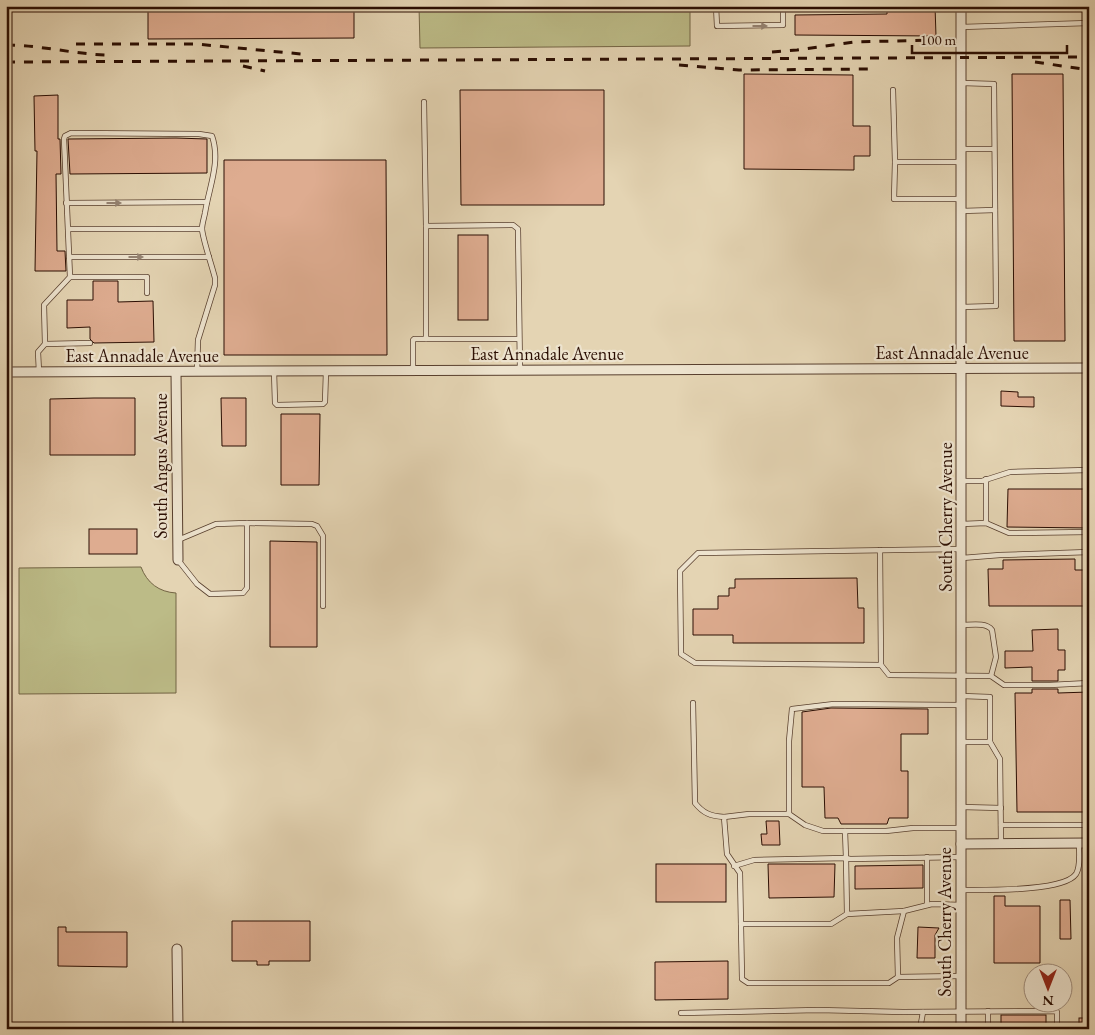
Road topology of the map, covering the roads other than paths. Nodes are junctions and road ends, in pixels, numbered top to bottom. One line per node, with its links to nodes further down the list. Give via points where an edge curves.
1 (716, 6): 2 (lane, one-way to 2, via 717,26 784,25)
2 (784, 6)
3 (961, 6): 5 (street, South Cherry Avenue)
4 (1089, 23): 5 (lane)
5 (961, 27): 6 (street, South Cherry Avenue)
6 (961, 83): 9 (street, South Cherry Avenue); 10 (lane, via 994,84)
7 (893, 90): 11 (lane)
8 (424, 102): 18 (lane)
9 (962, 149): 10 (lane); 12 (street, South Cherry Avenue)
10 (994, 149): 16 (lane)
11 (895, 162): 12 (lane); 13 (lane, via 894,199)
12 (962, 162): 13 (street, South Cherry Avenue)
13 (962, 199): 17 (street, South Cherry Avenue)
14 (207, 202): 15 (lane, one-way to 14); 15 (lane, via 215,162 216,148 212,136 70,134 64,139); 20 (lane)
15 (66, 203): 19 (lane)
16 (995, 210): 17 (lane); 25 (lane, via 996,306)
17 (961, 212): 25 (street, South Cherry Avenue)
18 (426, 226): 26 (lane); 27 (lane, via 516,226)
19 (69, 229): 20 (lane); 21 (lane)
20 (202, 229): 22 (lane)
21 (69, 257): 22 (lane, one-way to 22); 23 (lane)
22 (209, 257): 39 (lane, via 215,285 198,340)
23 (70, 277): 24 (lane, via 147,277); 29 (lane, via 44,305)
24 (147, 293)
25 (962, 307): 31 (street, South Cherry Avenue)
26 (426, 339): 27 (lane); 35 (lane, via 413,340)
27 (519, 339): 32 (lane)
28 (90, 343): 29 (lane)
29 (44, 344): 37 (lane, via 38,352)
30 (1089, 368): 31 (street, East Annadale Avenue)
31 (962, 369): 32 (street, East Annadale Avenue); 42 (street, South Cherry Avenue)
32 (520, 370): 35 (street, East Annadale Avenue)
33 (274, 371): 34 (street, East Annadale Avenue); 34 (lane, via 275,403 278,405 323,404); 39 (street, East Annadale Avenue)
34 (326, 371): 35 (street, East Annadale Avenue)
35 (413, 371)
36 (6, 372): 37 (street, East Annadale Avenue)
37 (39, 372): 38 (street, East Annadale Avenue)
38 (176, 372): 39 (street, East Annadale Avenue); 47 (street, South Angus Avenue)
39 (197, 372)
40 (1089, 470): 41 (lane, via 1010,472)
41 (986, 479): 42 (lane); 44 (lane)
42 (962, 481): 45 (street, South Cherry Avenue)
43 (247, 523): 47 (lane, via 216,524); 51 (lane, via 248,588 243,593 210,594 197,584); 52 (lane, via 317,526 323,536)
44 (986, 523): 45 (lane); 46 (lane, via 1009,532)
45 (962, 524): 50 (street, South Cherry Avenue)
46 (1089, 532)
47 (178, 540): 51 (street, South Angus Avenue)
48 (880, 550): 50 (lane); 54 (lane); 54 (lane, via 698,553 680,571 681,654 695,663)
49 (1089, 552): 50 (lane)
50 (962, 553): 53 (street, South Cherry Avenue)
51 (178, 560)
52 (323, 606)
53 (962, 625): 55 (street, South Cherry Avenue); 56 (lane, via 989,626 992,630 996,657)
54 (881, 665): 55 (lane, via 889,675)
55 (962, 676): 56 (lane); 58 (street, South Cherry Avenue)
56 (991, 676): 57 (lane, via 1004,685)
57 (1089, 683)
58 (962, 701): 60 (street, South Cherry Avenue); 61 (lane, via 990,697); 64 (lane, via 834,704 792,709)
59 (693, 703): 65 (lane, via 695,803 710,816)
60 (962, 742): 61 (lane); 62 (street, South Cherry Avenue)
61 (990, 742): 63 (lane, via 1000,759)
62 (962, 807): 63 (lane); 68 (street, South Cherry Avenue)
63 (1001, 808): 67 (lane)
64 (789, 814): 65 (lane); 69 (lane, via 805,825 823,831)
65 (724, 817): 76 (lane, via 727,854)
66 (1089, 825): 67 (lane)
67 (1001, 826): 72 (lane)
68 (961, 828): 69 (lane); 71 (street, South Cherry Avenue)
69 (845, 831): 75 (lane)
70 (1084, 843): 72 (street); 77 (lane, via 1075,876 1065,880 1047,886)
71 (961, 844): 72 (street); 74 (street, South Cherry Avenue)
72 (1001, 844)
73 (927, 857): 74 (lane); 75 (lane); 79 (lane)
74 (961, 857): 77 (street, South Cherry Avenue)
75 (846, 858): 76 (lane, via 754,860); 81 (lane)
76 (734, 866): 82 (lane, via 740,873)
77 (961, 890): 78 (street, South Cherry Avenue)
78 (961, 904): 79 (lane); 85 (street, South Cherry Avenue)
79 (927, 905): 80 (lane)
80 (904, 912): 81 (lane); 84 (lane, via 897,938)
81 (847, 914): 82 (lane, via 831,924)
82 (741, 924): 84 (lane, via 742,979 748,983 889,983)
83 (177, 949): 90 (street)
84 (898, 976): 85 (lane)
85 (961, 976): 86 (street, South Cherry Avenue)
86 (961, 1011): 87 (lane); 88 (lane); 92 (street, South Cherry Avenue)
87 (988, 1011): 93 (lane); 94 (lane, via 1054,1011 1057,1012)
88 (923, 1012): 89 (lane); 91 (lane)
89 (681, 1013)
90 (178, 1029)
91 (920, 1029)
92 (961, 1029)
93 (988, 1029)
94 (1057, 1029)

